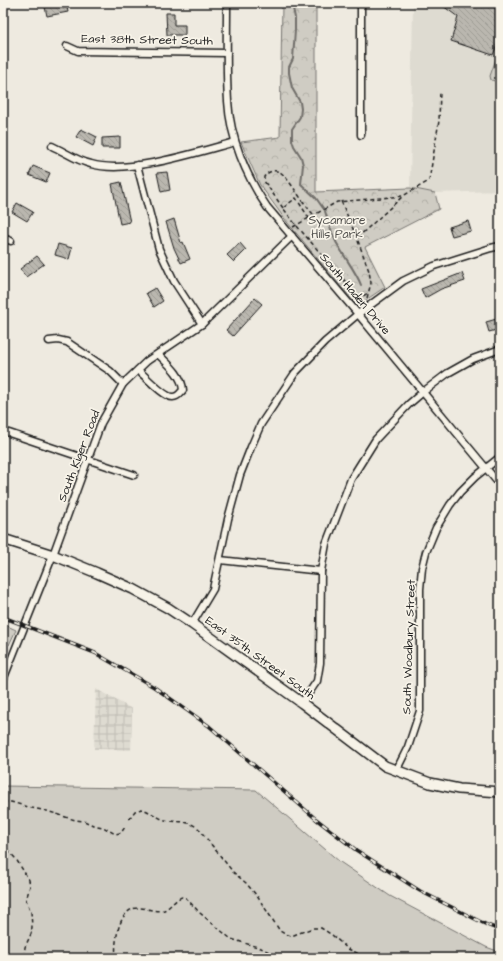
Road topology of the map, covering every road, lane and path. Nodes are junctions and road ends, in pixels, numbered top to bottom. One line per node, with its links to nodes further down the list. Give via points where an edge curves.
1 (227, 3): 4 (street, South Haden Drive)
2 (361, 3): 6 (street)
3 (67, 46): 4 (street, East 38th Street South, via 78,51)
4 (227, 53): 7 (street, South Haden Drive, via 228,102)
5 (440, 91): 10 (path, via 439,120 429,181)
6 (361, 135)
7 (236, 142): 9 (street); 17 (street, South Haden Drive, via 258,194)
8 (52, 146): 9 (street, via 81,161 100,166 112,168)
9 (137, 165): 25 (street, via 159,249 174,281)
10 (403, 196): 11 (path); 19 (path)
11 (341, 201): 13 (path); 19 (path)
12 (283, 208): 13 (path, via 264,181 264,177 270,172 281,172); 14 (path, via 296,198); 15 (path)
13 (314, 215): 14 (path)
14 (309, 218): 15 (path)
15 (296, 225): 16 (path); 22 (path, via 357,295 363,296)
16 (292, 228)
17 (292, 236): 24 (street, South Haden Drive); 25 (street, South Kiger Road)
18 (3, 238): 20 (street)
19 (357, 238): 22 (path, via 370,271 371,283)
20 (11, 241)
21 (500, 246): 24 (street, via 434,266 403,281)
22 (368, 293): 23 (path)
23 (367, 298)
24 (358, 314): 31 (street, South Haden Drive); 40 (street, via 325,342 295,373 262,424 240,475)
25 (202, 324): 28 (street, South Kiger Road)
26 (49, 341): 30 (street, via 67,342 110,371)
27 (500, 349): 31 (street, via 448,373)
28 (158, 354): 29 (street, South Kiger Road); 29 (street, via 178,375 183,390 179,395 166,395)
29 (138, 370): 30 (street, South Kiger Road)
30 (123, 384): 34 (street, South Kiger Road, via 101,423)
31 (423, 392): 35 (street, South Haden Drive); 41 (street, via 376,439 355,472 326,544)
32 (3, 431): 34 (street)
33 (500, 457): 35 (street, South Woodbury Street)
34 (87, 460): 36 (street); 39 (street, South Kiger Road)
35 (486, 468): 37 (street, South Haden Drive); 45 (street, South Woodbury Street, via 450,505 436,528 426,552 420,589 420,711 408,747)
36 (134, 475)
37 (500, 485)
38 (3, 539): 39 (main road, East 35th Street South)
39 (53, 555): 42 (main road, East 35th Street South, via 133,589); 43 (street, South Kiger Road)
40 (220, 560): 41 (street); 42 (street, via 213,589)
41 (321, 571): 44 (street, via 320,663 317,681)
42 (192, 624): 44 (main road, East 35th Street South)
43 (3, 680)
44 (302, 702): 45 (main road, East 35th Street South, via 385,766)
45 (396, 771): 46 (main road, East 35th Street South, via 430,783 459,789)
46 (500, 792)
47 (3, 802): 49 (path, via 53,812 103,827 115,834 121,833)
48 (129, 819): 54 (path, via 142,809 164,819 194,825 233,872 246,883 280,931 291,936 313,928 321,928 348,949)
49 (125, 826)
50 (3, 845): 51 (path, via 16,859 29,880 26,900 31,912 32,927)
51 (24, 958)
52 (116, 958): 53 (path, via 116,942 126,913 138,908 162,910 182,897 231,939 261,948)
53 (275, 958)
54 (368, 958)

